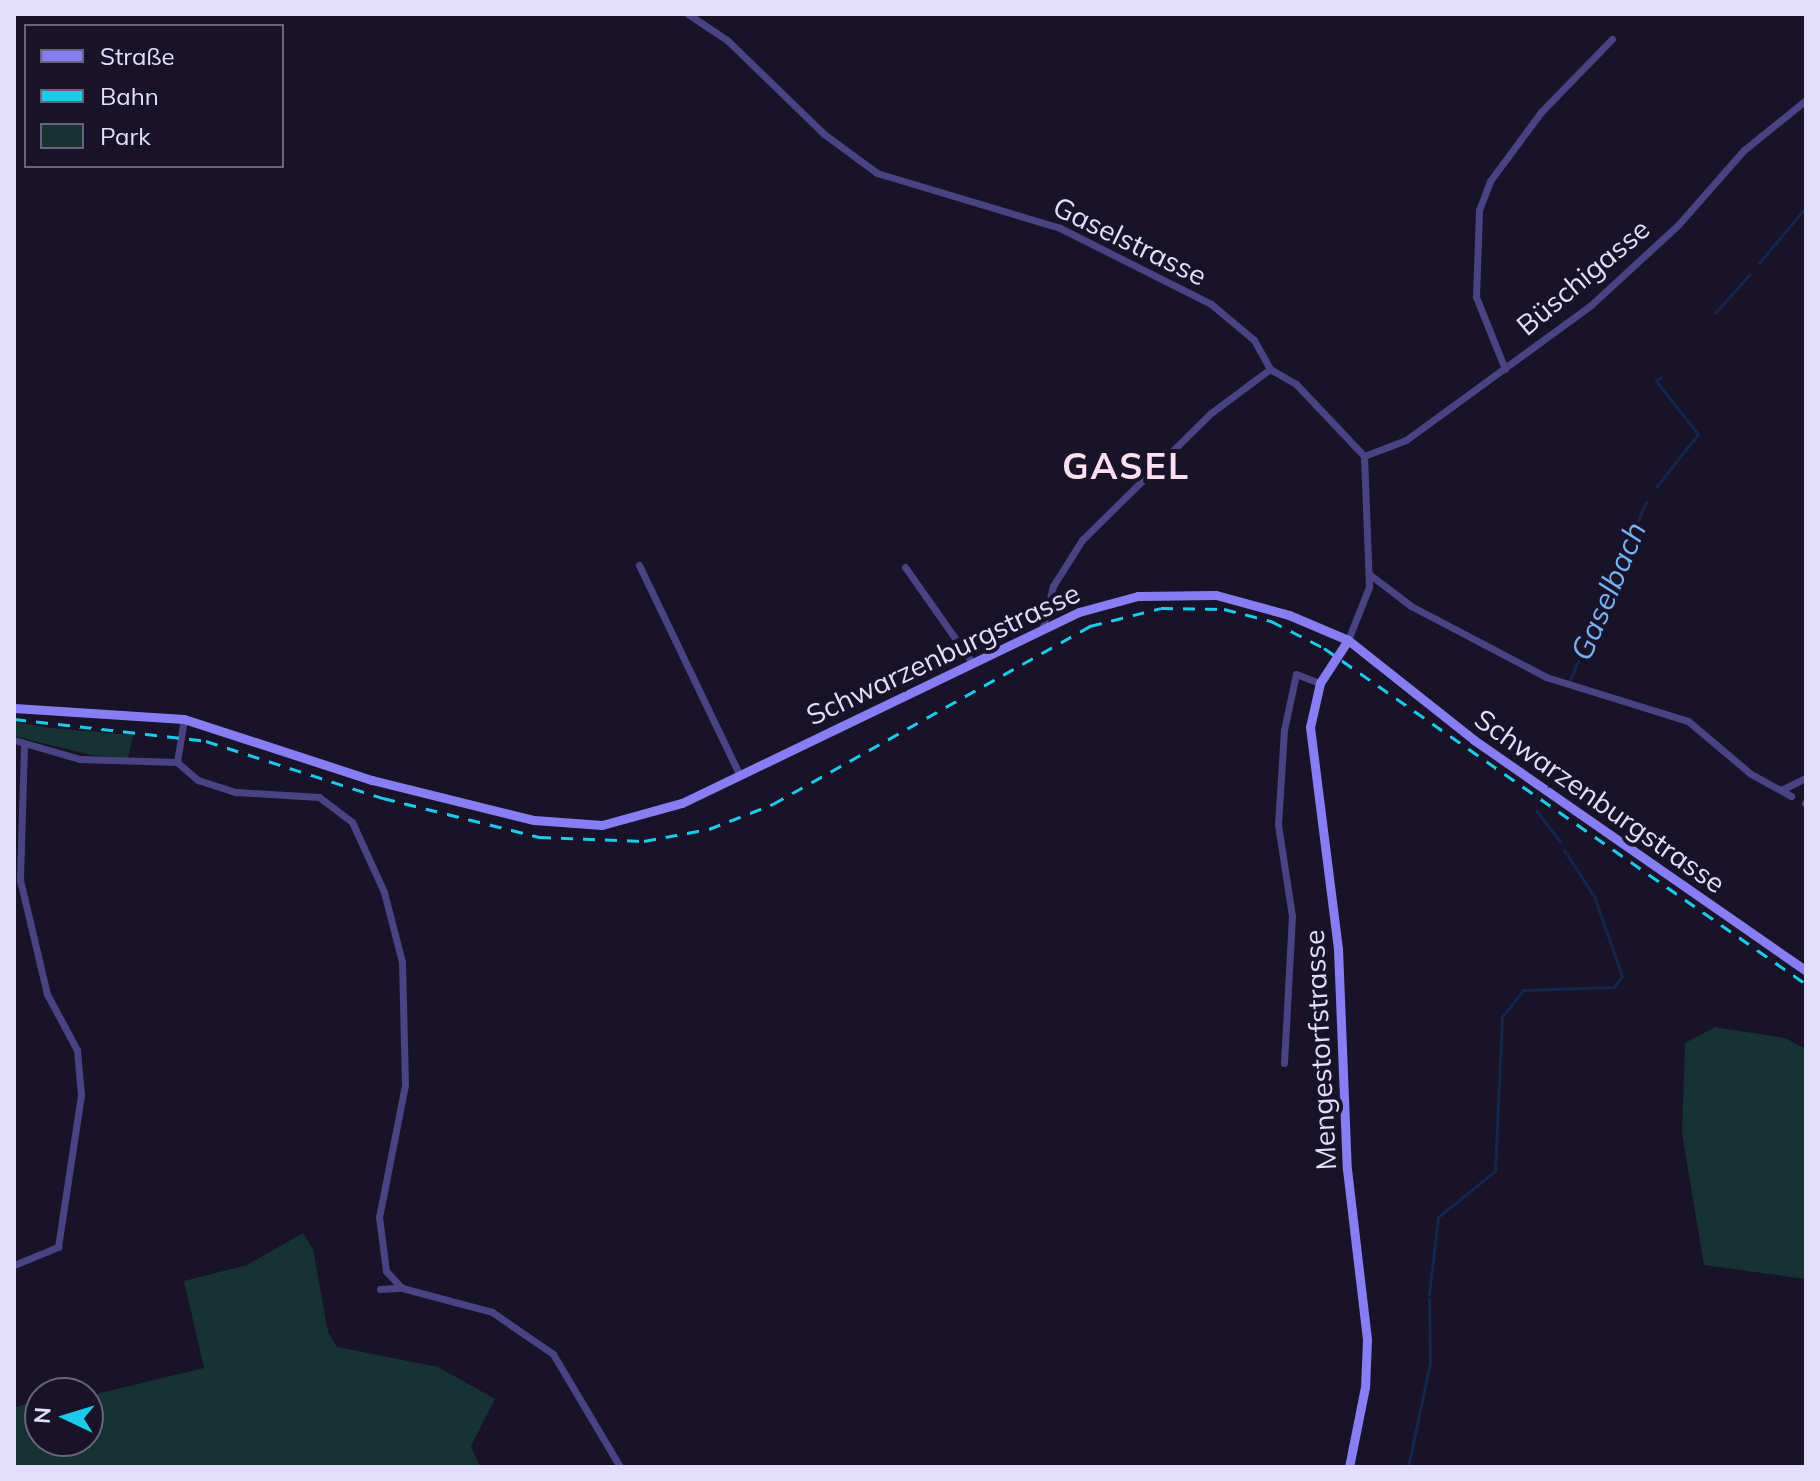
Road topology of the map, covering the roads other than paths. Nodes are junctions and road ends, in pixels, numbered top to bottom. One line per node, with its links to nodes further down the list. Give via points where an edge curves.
1 (688, 14): 4 (street, Gaselstrasse, via 727,40 824,134 877,173 1038,220 1135,264 1228,315 1256,342)
2 (1612, 39): 5 (street, via 1541,112 1482,201 1474,280 1483,328)
3 (1806, 100): 5 (street, Büschigasse, via 1744,150 1633,269)
4 (1270, 369): 6 (street, Gaselstrasse, via 1296,384); 10 (street, via 1211,413 1082,540 1053,586)
5 (1505, 369): 6 (street, Büschigasse, via 1406,440)
6 (1364, 456): 9 (street)
7 (639, 565): 19 (street)
8 (905, 567): 12 (street)
9 (1369, 574): 11 (street, via 1366,606); 21 (street, via 1411,606 1546,677 1688,721 1751,774)
10 (1043, 627): 11 (main road, Schwarzenburgstrasse, via 1119,599 1191,593 1265,606); 12 (main road, Schwarzenburgstrasse)
11 (1348, 640): 13 (main road, Mengestorfstrasse); 23 (main road, Schwarzenburgstrasse, via 1474,740)
12 (971, 661): 19 (main road, Schwarzenburgstrasse)
13 (1320, 683): 24 (street, via 1296,674 1284,730 1278,825 1292,916); 29 (main road, Mengestorfstrasse, via 1311,742 1338,949 1347,1169 1367,1340 1365,1387)
14 (14, 708): 15 (main road, Schwarzenburgstrasse)
15 (184, 719): 18 (street); 19 (main road, Schwarzenburgstrasse, via 343,772 563,825 633,820)
16 (14, 740): 17 (street)
17 (24, 744): 18 (street, via 91,760); 25 (street, via 20,880 47,994 77,1050 81,1095 58,1247)
18 (177, 762): 26 (street, via 198,780 236,792 323,799 352,822 372,860 396,929 403,985 404,1095 379,1217)
19 (739, 774)
20 (1806, 778): 21 (street)
21 (1781, 790): 22 (street)
22 (1791, 796)
23 (1806, 971)
24 (1284, 1063)
25 (14, 1265)
26 (386, 1271): 27 (street); 27 (street, via 380,1289)
27 (402, 1288): 28 (street, via 480,1306 540,1342 566,1368)
28 (620, 1467)
29 (1349, 1467)

